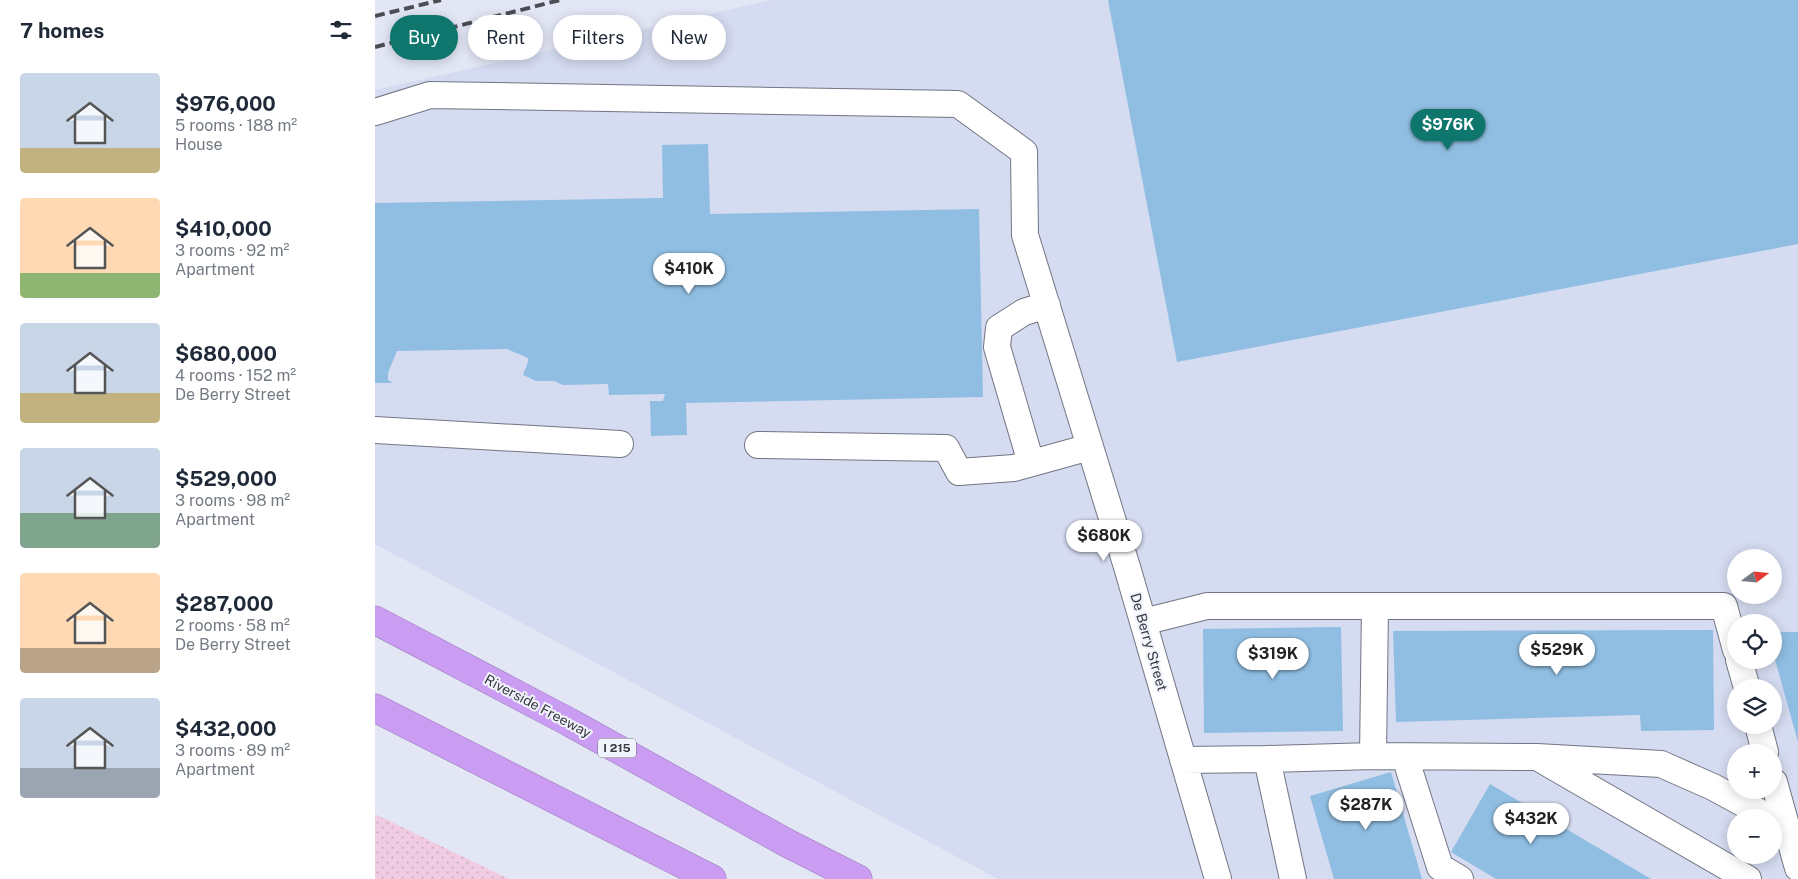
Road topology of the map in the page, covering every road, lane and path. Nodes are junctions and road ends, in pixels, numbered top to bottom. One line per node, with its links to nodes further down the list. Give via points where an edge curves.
1 (375, 112): 2 (street, De Berry Street, via 430,94 958,104 1024,152 1025,235)
2 (1047, 305): 6 (street, De Berry Street); 7 (street, via 1024,312 999,328 997,347)
3 (375, 430): 4 (street)
4 (620, 444)
5 (758, 445): 7 (street, via 946,448 959,472 1014,468)
6 (1091, 446): 7 (street); 11 (street, De Berry Street)
7 (1031, 463)
8 (1375, 606): 9 (street, via 1724,606); 11 (street, via 1207,606); 13 (street)
9 (1727, 617)
10 (375, 620): 22 (highway, Riverside Freeway / I 215)
11 (1143, 622): 17 (street, De Berry Street)
12 (375, 708): 21 (highway)
13 (1373, 756): 14 (street); 16 (street)
14 (1405, 757): 15 (street); 25 (street, via 1440,867)
15 (1537, 757): 18 (street, via 1661,764); 26 (street)
16 (1267, 759): 17 (street); 24 (street)
17 (1183, 760): 23 (street, De Berry Street)
18 (1754, 809)
19 (1782, 832): 20 (street)
20 (1798, 868)
21 (712, 879)
22 (858, 879)
23 (1218, 879)
24 (1293, 879)
25 (1460, 879)
26 (1748, 879)

